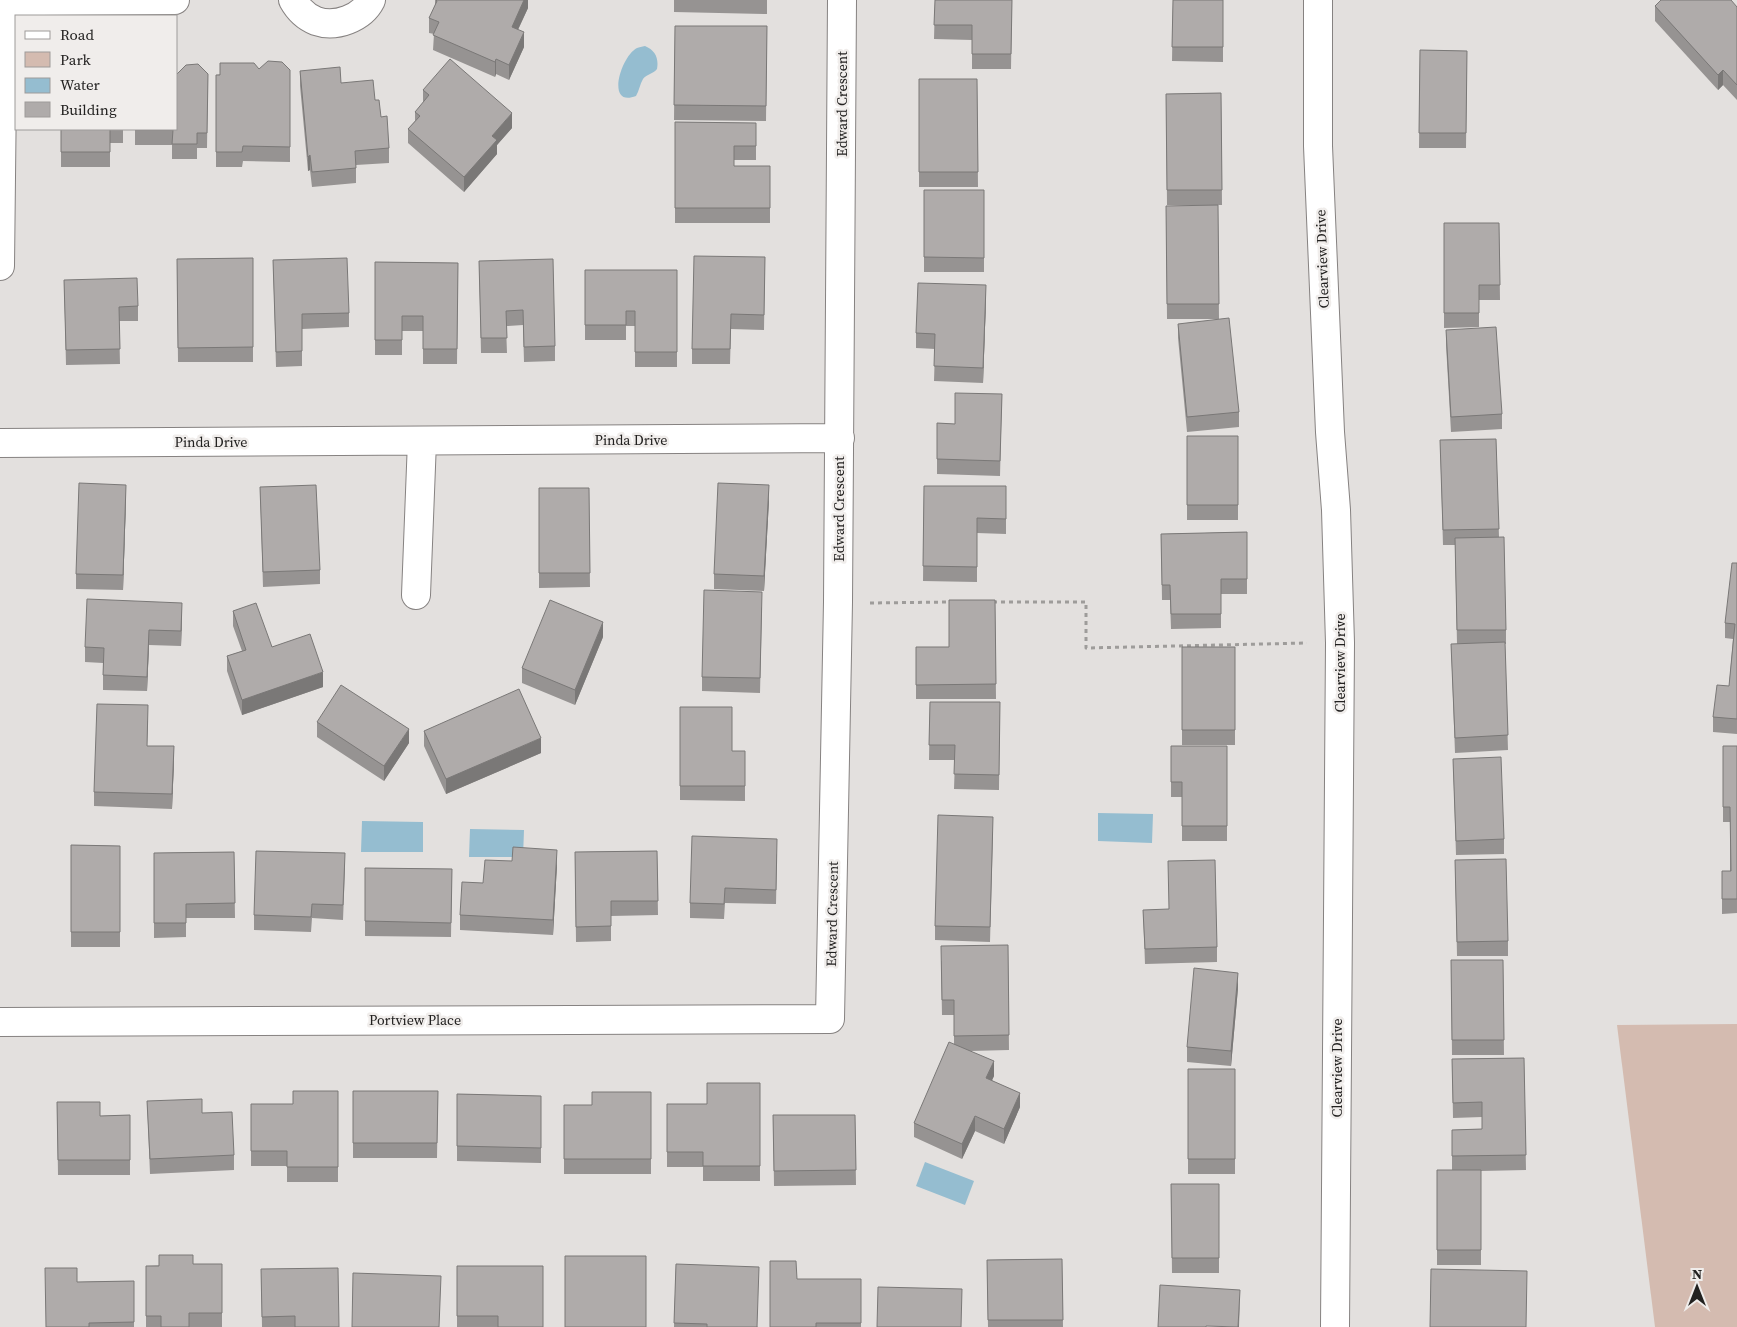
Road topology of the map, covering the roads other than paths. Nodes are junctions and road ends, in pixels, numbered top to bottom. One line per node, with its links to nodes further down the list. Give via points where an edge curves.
1 (175, 0): 6 (street, via 40,1)
2 (293, 0): 3 (street, via 299,10 316,21 336,24 356,17)
3 (372, 0)
4 (842, 0): 8 (street, Edward Crescent)
5 (1318, 0): 14 (street, Clearview Drive, via 1318,146 1340,642)
6 (2, 6): 7 (street)
7 (0, 266)
8 (840, 438): 9 (street, Pinda Drive); 12 (street, Edward Crescent)
9 (422, 441): 10 (street, Pinda Drive); 11 (street)
10 (0, 443)
11 (416, 595)
12 (830, 1019): 13 (street, Portview Place)
13 (0, 1022)
14 (1335, 1327)

